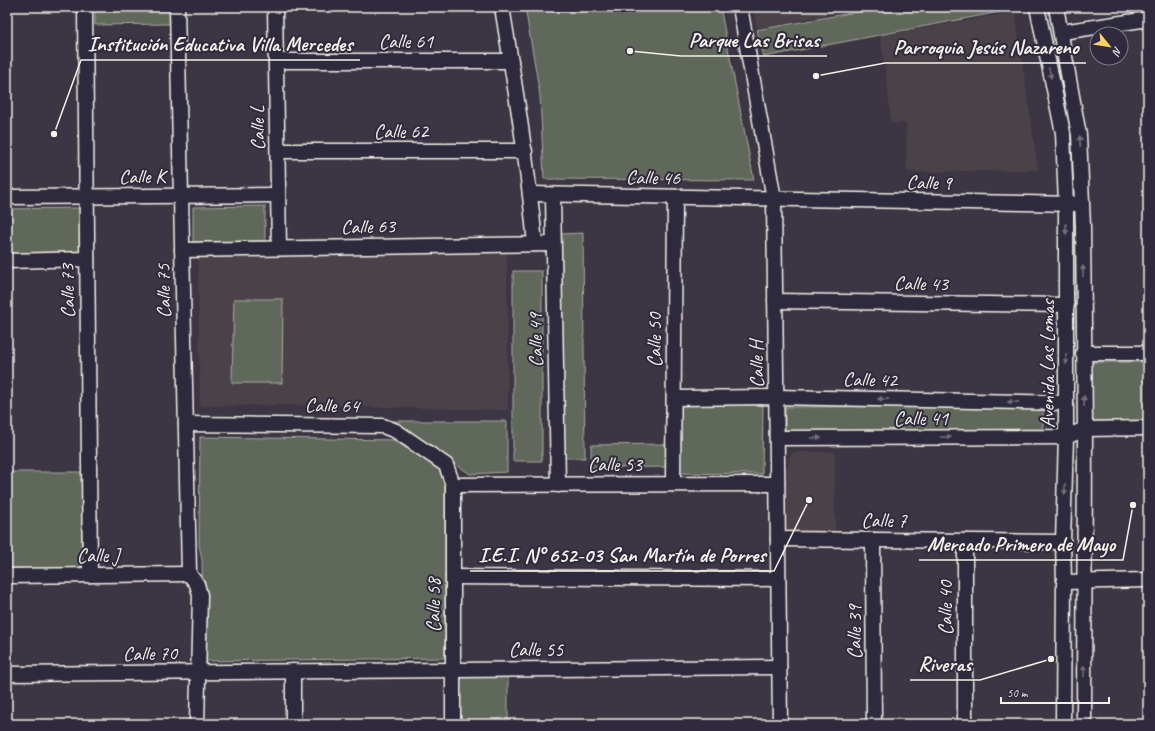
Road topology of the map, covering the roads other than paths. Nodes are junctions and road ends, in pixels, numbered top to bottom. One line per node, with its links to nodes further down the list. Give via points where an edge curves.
1 (85, 7): 19 (street, Calle 73)
2 (177, 7): 17 (street, Calle 75)
3 (275, 7): 10 (street, Calle L)
4 (502, 7): 11 (street)
5 (740, 7): 21 (street, Calle H)
6 (1037, 7): 22 (street, Avenida Las Lomas, one-way to 22, via 1063,133)
7 (1056, 7): 9 (street, Avenida Las Lomas)
8 (1148, 19): 9 (street)
9 (1062, 32): 23 (street, Avenida Las Lomas, one-way to 9, via 1079,135)
10 (276, 61): 11 (street, Calle 61); 12 (street, Calle L)
11 (511, 61): 13 (street)
12 (278, 151): 13 (street, Calle 62); 15 (street, Calle L)
13 (525, 151): 14 (street)
14 (531, 194): 16 (street, Calle 46); 24 (street)
15 (278, 195): 17 (street, Calle K); 26 (street, Calle L)
16 (552, 195): 20 (street, Calle 46); 25 (street, Calle 49)
17 (181, 196): 19 (street, Calle K); 27 (street, Calle 75)
18 (7, 197): 19 (street, Calle K)
19 (86, 197): 28 (street, Calle 73)
20 (675, 197): 21 (street, Calle 46); 35 (street, Calle 50)
21 (774, 199): 22 (street, Calle 9); 30 (street, Calle H)
22 (1066, 204): 23 (street, Calle 9); 31 (street, Avenida Las Lomas, one-way to 31)
23 (1082, 205): 32 (street, Avenida Las Lomas, one-way to 23)
24 (535, 244): 25 (street, Calle 63); 26 (street, Calle 63)
25 (553, 244): 45 (street, Calle 49)
26 (279, 248): 27 (street, Calle 63)
27 (182, 250): 37 (street, Calle 75)
28 (87, 260): 29 (street); 51 (street, Calle 73)
29 (7, 261)
30 (775, 301): 31 (street, Calle 43); 34 (street, Calle H)
31 (1067, 305): 36 (street, Avenida Las Lomas, one-way to 36)
32 (1083, 353): 33 (street); 39 (street, Avenida Las Lomas, one-way to 32)
33 (1148, 353)
34 (776, 397): 35 (street, Calle 42); 36 (street, Calle 42, one-way to 34); 41 (street, Calle H)
35 (674, 398): 42 (street, Calle 50)
36 (1066, 403): 40 (street, Avenida Las Lomas)
37 (186, 424): 44 (street, Calle 64, via 383,426 396,431 446,465); 50 (street, Calle 75)
38 (1148, 428): 39 (street)
39 (1085, 429): 40 (street); 56 (street, Avenida Las Lomas)
40 (1066, 437): 41 (street, Calle 41, one-way to 40); 49 (street, Avenida Las Lomas, one-way to 49)
41 (777, 438): 43 (street, Calle H)
42 (673, 484): 43 (street, Calle 53); 45 (street, Calle 53)
43 (777, 484): 46 (street, Calle H)
44 (452, 485): 45 (street, Calle 53); 53 (street, Calle 58)
45 (558, 485)
46 (778, 539): 47 (street, Calle 7); 54 (street, Calle H)
47 (873, 540): 48 (street, Calle 7); 67 (street, Calle 39)
48 (965, 541): 49 (street, Calle 7); 68 (street, Calle 40)
49 (1063, 542): 57 (street, Avenida Las Lomas)
50 (189, 574): 51 (street, Calle J); 61 (street, via 197,584 200,596)
51 (90, 575): 52 (street, Calle J)
52 (7, 576)
53 (452, 577): 54 (street); 59 (street, Calle 58)
54 (778, 579): 58 (street, Calle H)
55 (1148, 580): 56 (street)
56 (1085, 581): 57 (street); 70 (street, Avenida Las Lomas, one-way to 56)
57 (1064, 582): 69 (street, Avenida Las Lomas)
58 (779, 667): 59 (street, Calle 55); 66 (street, Calle H)
59 (453, 670): 60 (street, Calle 55); 65 (street, Calle 58)
60 (292, 671): 61 (street, Calle 70); 64 (street)
61 (197, 672): 62 (street, Calle 70); 63 (street)
62 (7, 674)
63 (197, 724)
64 (293, 724)
65 (453, 724)
66 (780, 724)
67 (874, 724)
68 (965, 724)
69 (1063, 724)
70 (1084, 724)

